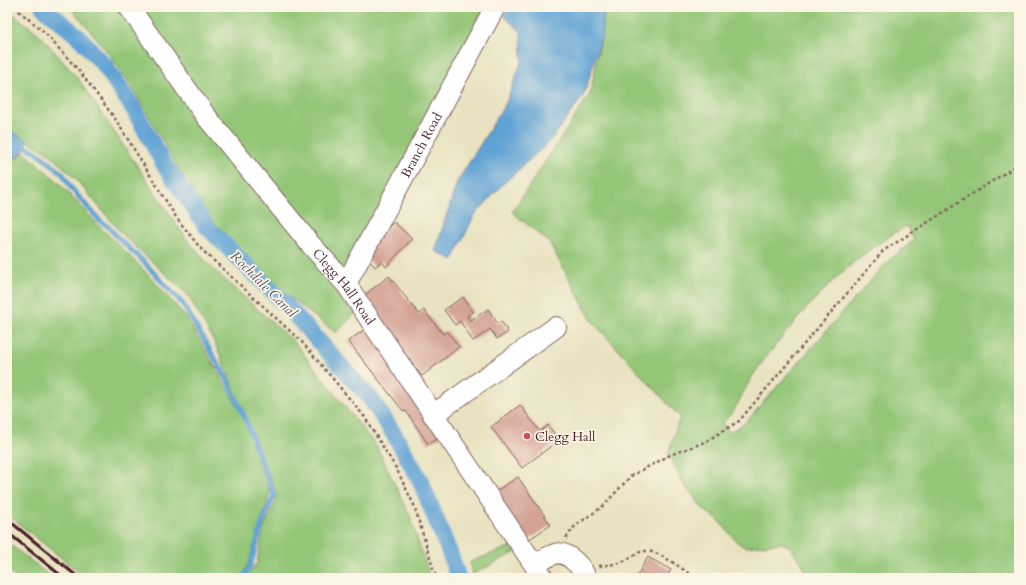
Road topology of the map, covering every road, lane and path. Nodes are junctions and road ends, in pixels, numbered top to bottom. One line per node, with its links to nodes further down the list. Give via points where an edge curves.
1 (14, 7): 11 (path, via 44,32 80,72 114,117 176,217 201,249 302,342 364,416 396,468 414,505)
2 (130, 7): 5 (street, Clegg Hall Road, via 205,115)
3 (495, 7): 5 (street, Branch Road)
4 (1019, 164): 8 (path, via 883,251 739,421 705,442 670,455 631,476 602,508 575,526 565,540)
5 (346, 284): 7 (street, Clegg Hall Road)
6 (556, 327): 7 (street)
7 (433, 415): 9 (street, Clegg Hall Road)
8 (561, 553): 9 (street, via 555,554); 10 (street, via 572,559)
9 (539, 571)
10 (585, 574): 12 (path, via 593,567 614,565 641,551 664,557 690,574)
11 (436, 578)
12 (691, 578)

